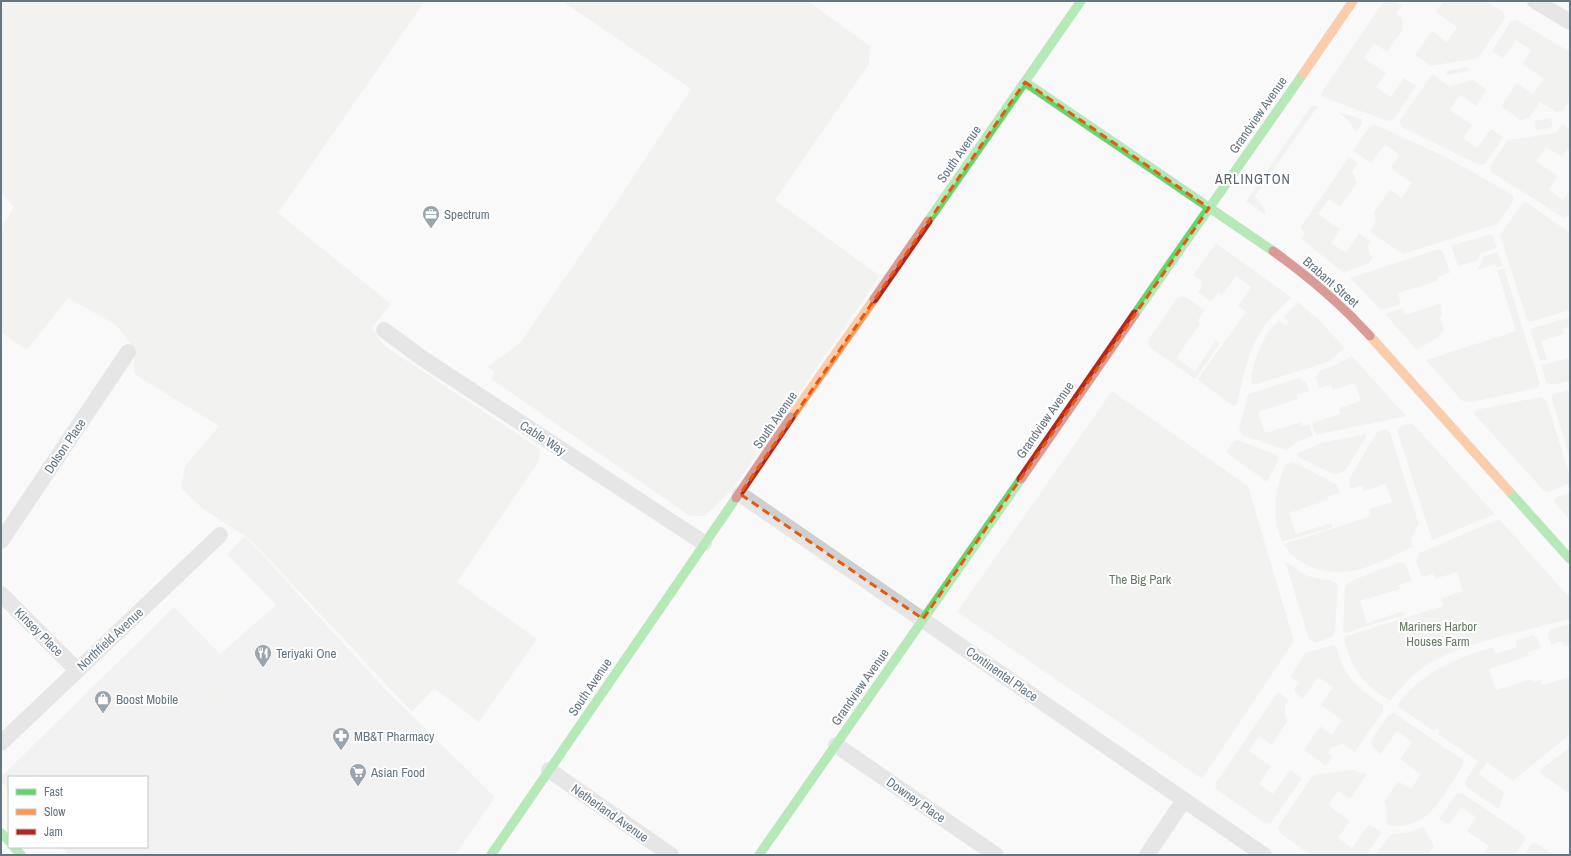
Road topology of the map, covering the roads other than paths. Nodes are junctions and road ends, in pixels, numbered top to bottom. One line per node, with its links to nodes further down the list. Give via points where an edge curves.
1 (1081, 1): 5 (street, South Avenue)
2 (1353, 1): 6 (street, Grandview Avenue)
3 (1535, 1): 4 (street)
4 (1570, 22)
5 (1025, 82): 6 (street, Brabant Street); 9 (street, South Avenue)
6 (1209, 208): 13 (street, Brabant Street, via 1295,267 1350,314); 15 (street, Grandview Avenue)
7 (384, 330): 12 (street, Cable Way, via 422,358)
8 (128, 352): 11 (street, Dolson Place)
9 (740, 494): 12 (street, South Avenue); 15 (street, Continental Place)
10 (220, 535): 16 (street, Northfield Avenue)
11 (1, 541)
12 (704, 543): 19 (street, South Avenue)
13 (1570, 559)
14 (1, 594): 16 (street, Kinsey Place)
15 (922, 619): 18 (street, Grandview Avenue); 20 (street, Continental Place)
16 (77, 670): 17 (street, Northfield Avenue)
17 (1, 744)
18 (836, 745): 25 (street, Grandview Avenue); 26 (street, Downey Place)
19 (549, 770): 23 (street, South Avenue); 24 (street, Netherland Avenue)
20 (1184, 800): 27 (street); 28 (street, Continental Place)
21 (1, 833): 22 (street)
22 (8, 841)
23 (491, 855)
24 (671, 855)
25 (759, 855)
26 (996, 855)
27 (1147, 855)
28 (1264, 855)

